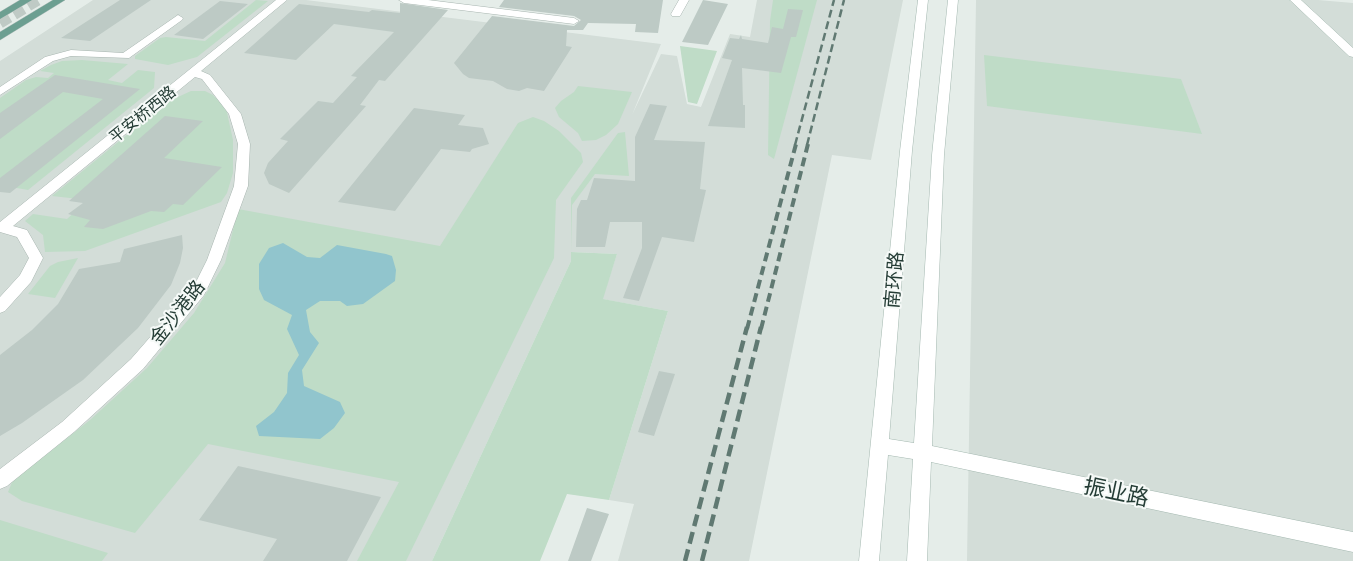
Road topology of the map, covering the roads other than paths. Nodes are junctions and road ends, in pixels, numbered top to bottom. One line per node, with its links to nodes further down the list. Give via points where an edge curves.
1 (26, 0): 10 (main road)
2 (60, 0): 13 (main road)
3 (282, 0): 15 (street, 平安桥西路)
4 (404, 0): 12 (street)
5 (684, 0): 9 (street)
6 (923, 0): 19 (street, 南环路)
7 (953, 0): 20 (street, 南环路, via 938,164)
8 (1295, 0): 14 (street)
9 (676, 14)
10 (0, 16)
11 (178, 18): 16 (street, via 125,56 90,52 49,59)
12 (574, 21)
13 (0, 37)
14 (1353, 54)
15 (195, 73): 17 (street, 平安桥西路); 21 (street, 金沙港路, via 206,77 236,114 244,144 241,186 214,260 199,291 137,364 68,427)
16 (0, 92)
17 (1, 228): 18 (street, via 22,234 36,258 26,278)
18 (0, 307)
19 (880, 446): 20 (street, 振业路); 23 (street, 南环路)
20 (922, 452): 22 (street, 振业路); 24 (street, 南环路)
21 (0, 480)
22 (1353, 542)
23 (869, 561)
24 (917, 561)

